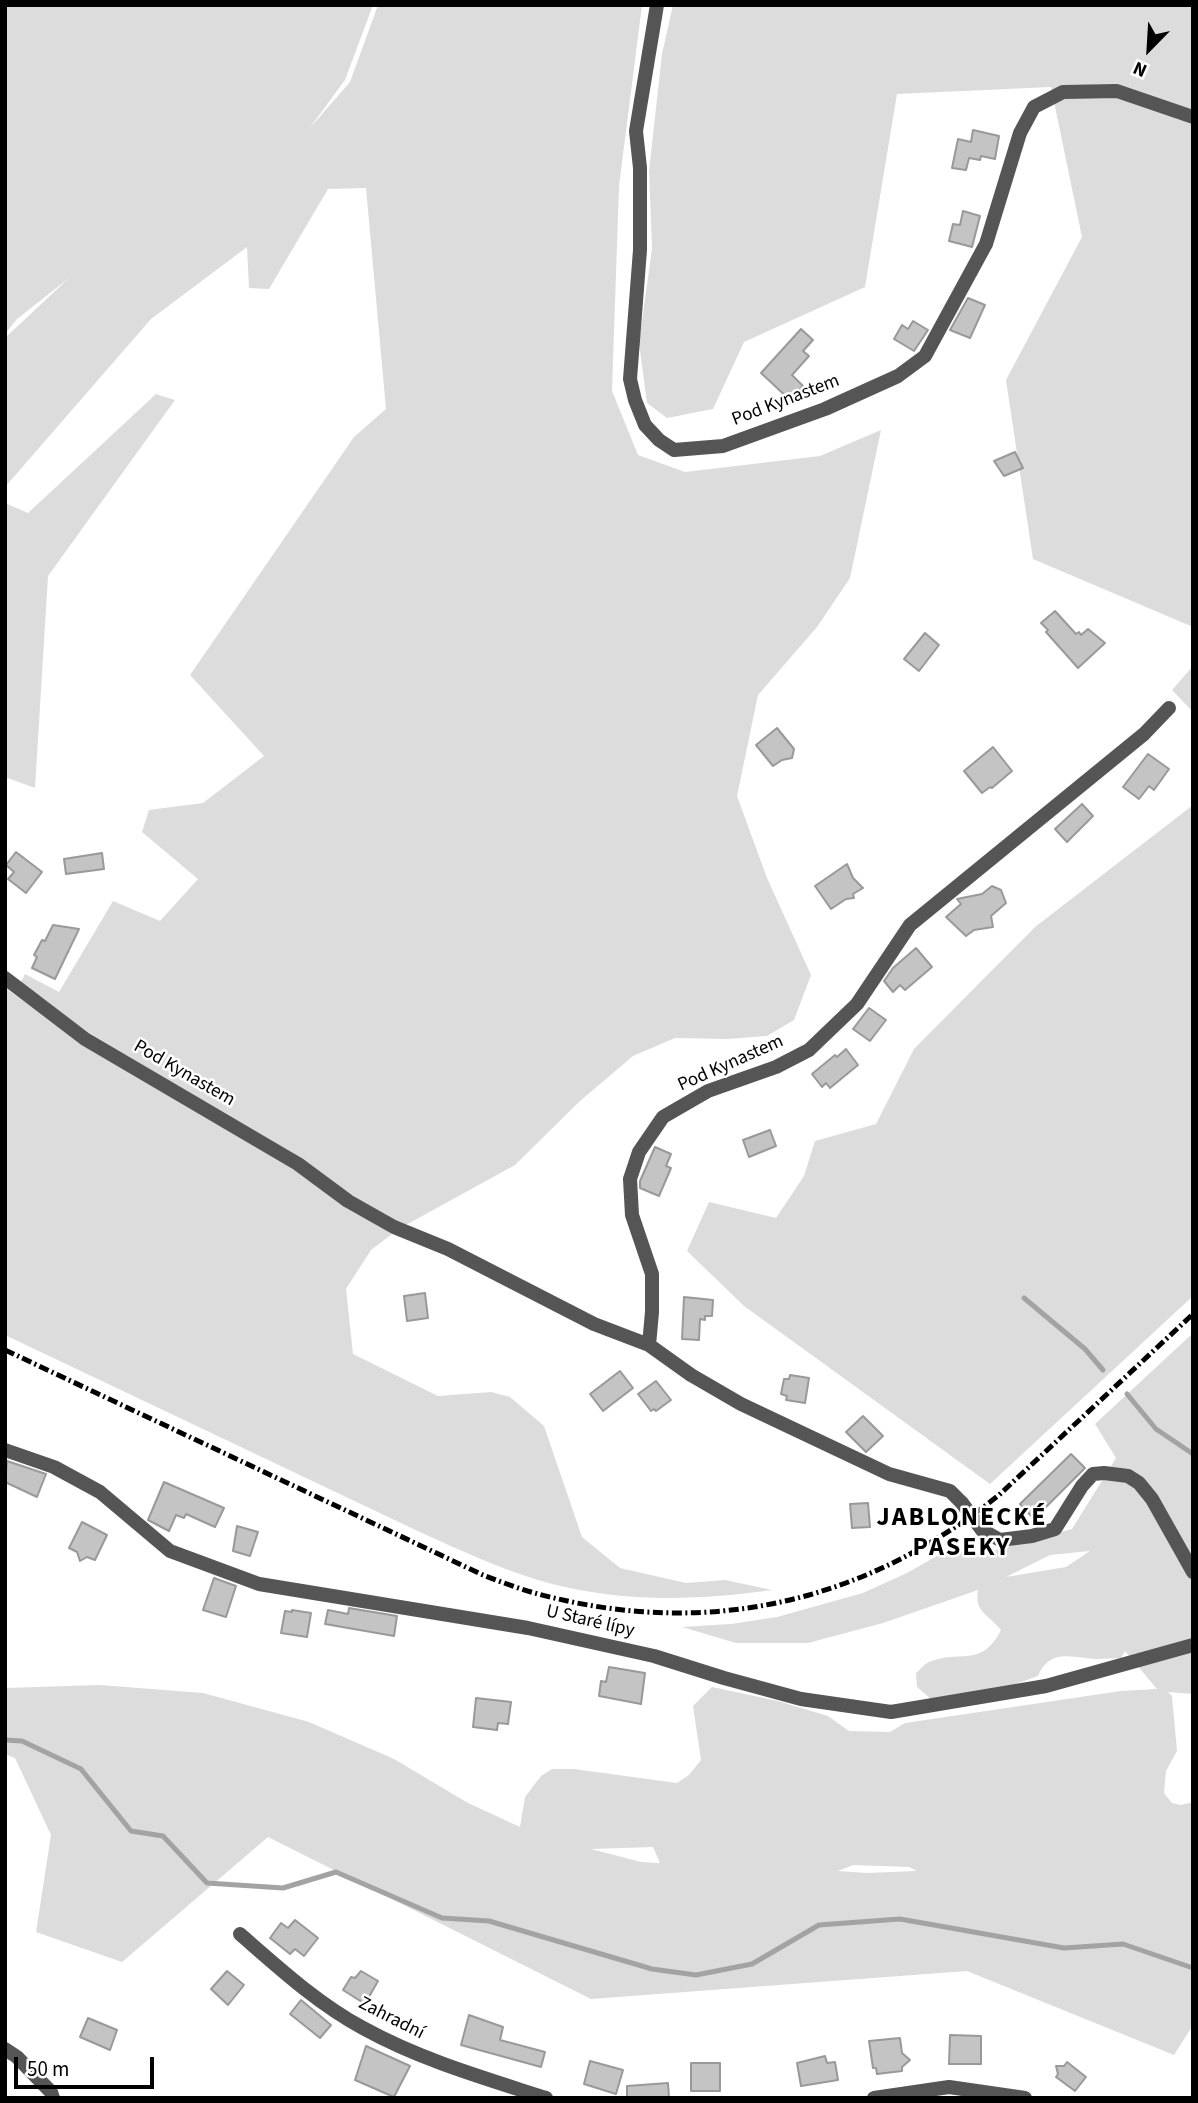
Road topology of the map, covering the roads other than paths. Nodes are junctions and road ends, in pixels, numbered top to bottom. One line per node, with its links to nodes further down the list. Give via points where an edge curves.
1 (657, 5): 2 (street, Pod Kynastem, via 636,131 639,250 630,379 645,425 674,450 723,446 825,409 898,376 925,356 986,244 1020,133 1034,107 1063,92 1117,91)
2 (1193, 117)
3 (1168, 708): 5 (street, Pod Kynastem, via 1144,734 910,925 857,1004 809,1050 708,1091 663,1116 639,1152 629,1179 632,1215 652,1274)
4 (5, 978): 5 (street, Pod Kynastem, via 85,1039 298,1164 348,1201 594,1324)
5 (649, 1345): 7 (street, Pod Kynastem, bridge, via 741,1404 889,1474 950,1491 982,1530 1000,1540 1055,1529 1093,1474 1128,1476 1152,1499)
6 (5, 1450): 8 (street, U Staré lípy, via 54,1467 100,1492 170,1551 259,1584 528,1628 654,1656 801,1699 891,1712 1046,1686)
7 (1193, 1572)
8 (1193, 1645)
9 (240, 1934): 12 (street, Zahradní, via 305,1990 362,2028 435,2062)
10 (5, 2049): 11 (street)
11 (53, 2098)
12 (547, 2098)
13 (874, 2098): 14 (street, via 949,2087)
14 (1025, 2098)

